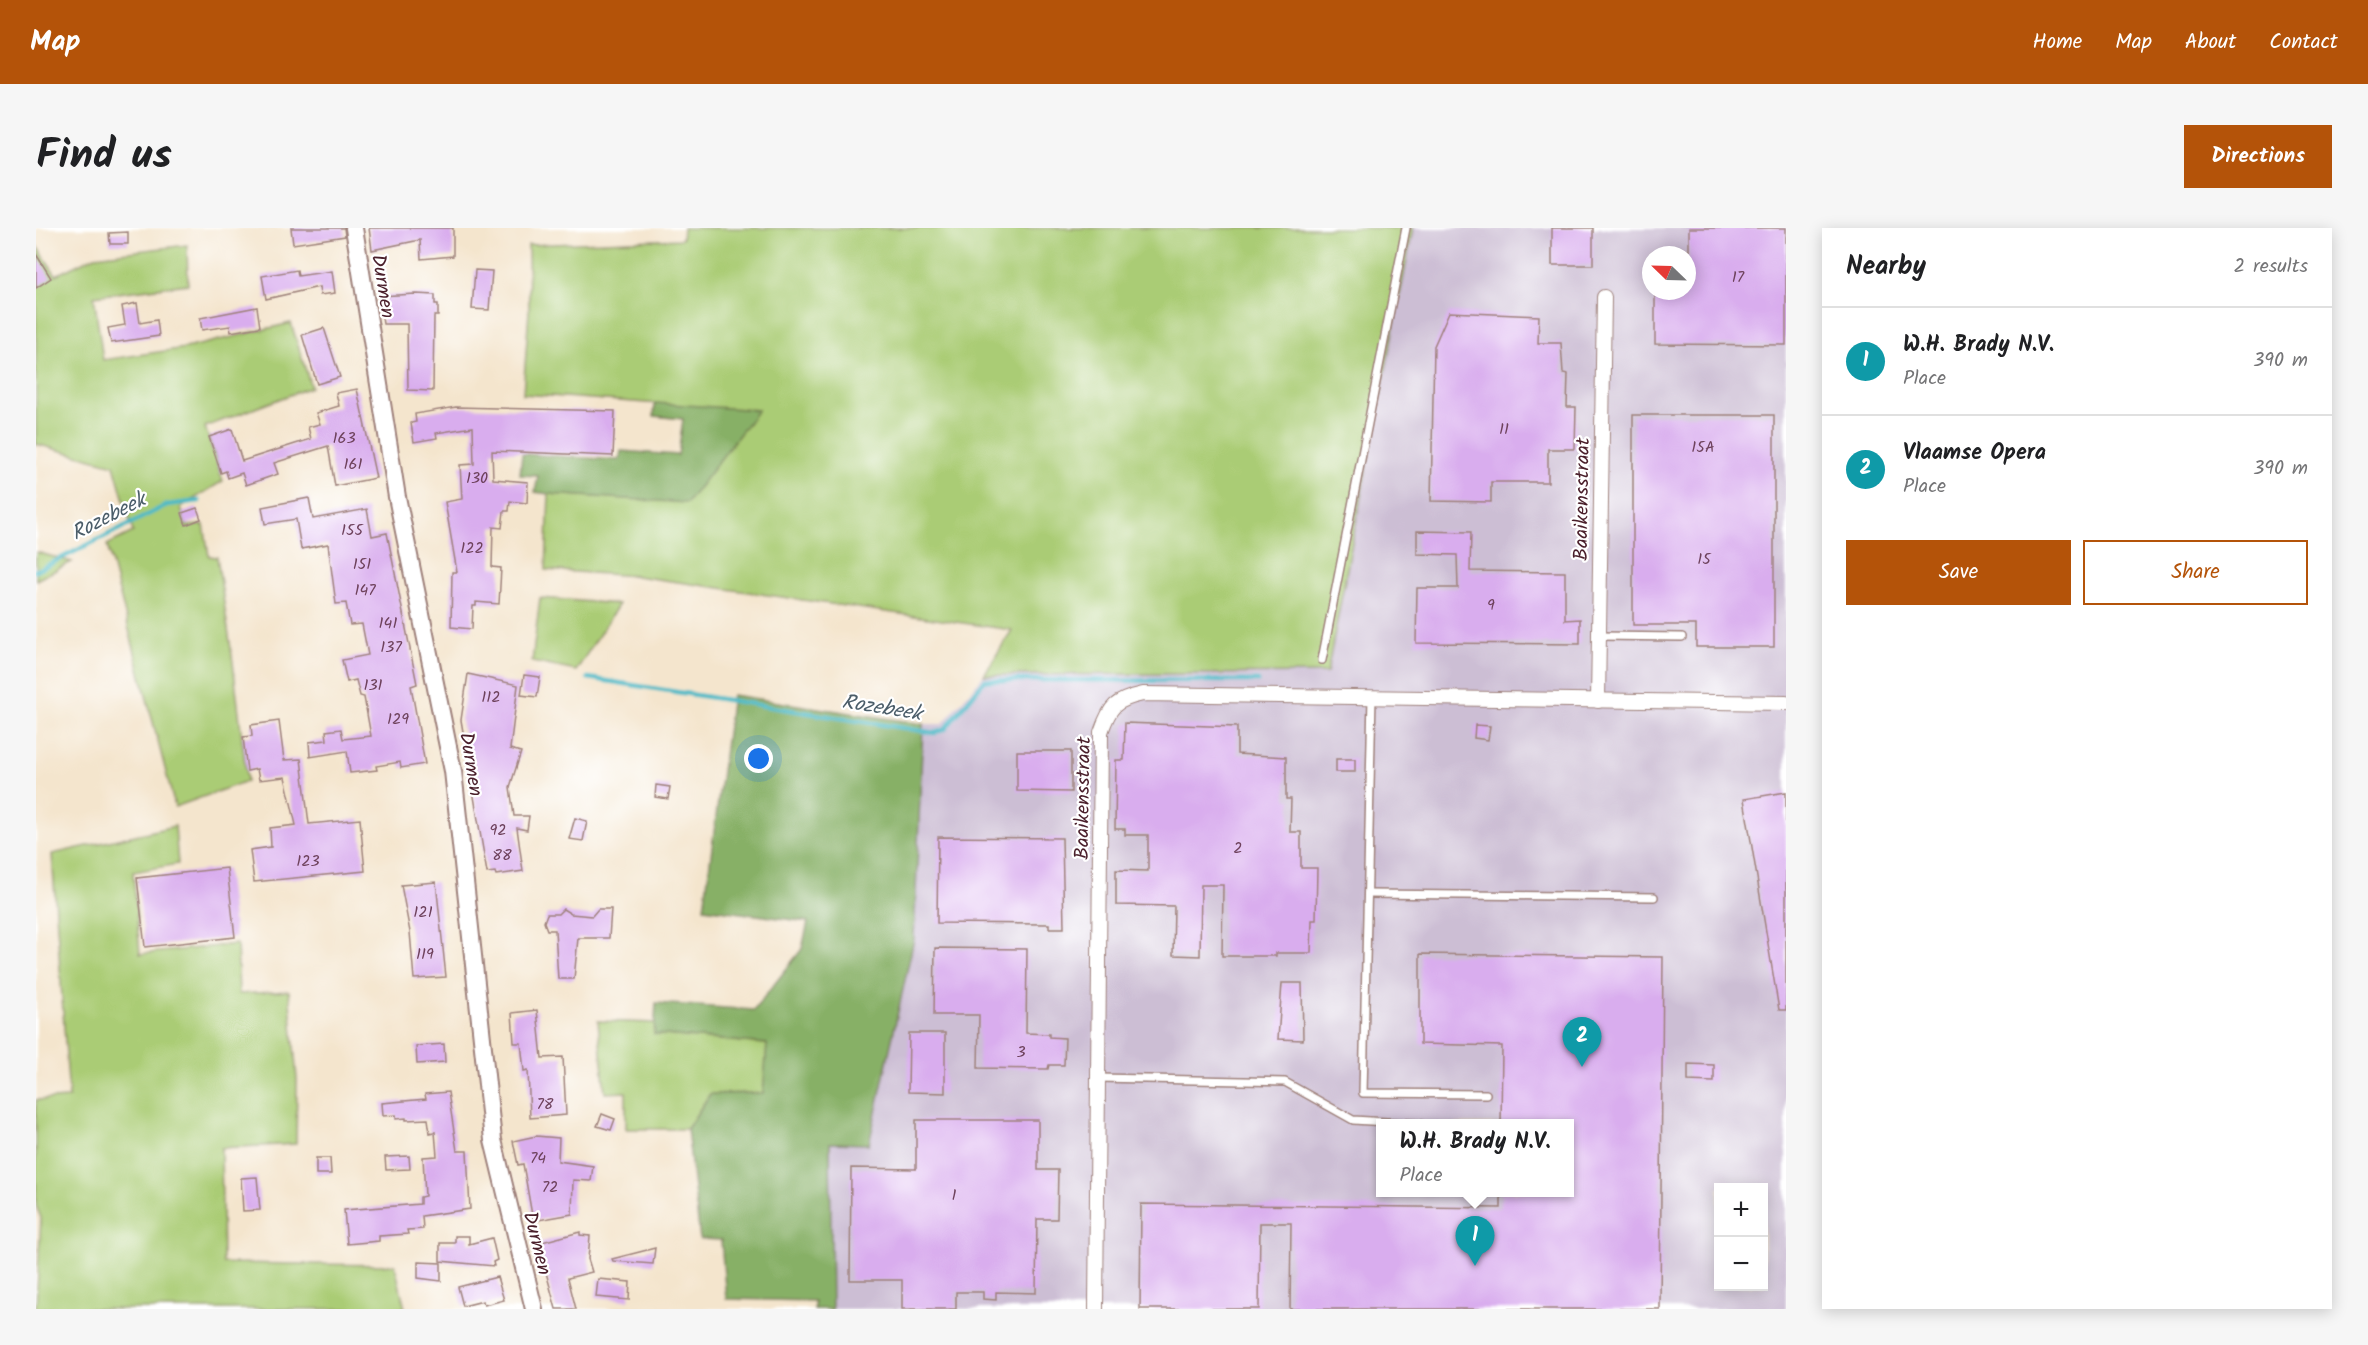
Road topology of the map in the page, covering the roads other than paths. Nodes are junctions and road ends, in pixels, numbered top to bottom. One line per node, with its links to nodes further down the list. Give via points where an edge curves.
1 (354, 228): 15 (street, Durmen, via 397,497 453,771 493,1140)
2 (1406, 228): 6 (lane)
3 (1604, 297): 4 (street, Baaikensstraat)
4 (1599, 636): 5 (lane); 8 (street, Baaikensstraat)
5 (1682, 637)
6 (1322, 660)
7 (1372, 697): 8 (street, Baaikensstraat); 10 (lane); 12 (street, Baaikensstraat, via 1143,694 1121,698 1107,713 1101,732)
8 (1598, 701): 9 (street, Baaikensstraat)
9 (1786, 703)
10 (1368, 894): 11 (lane); 13 (lane, via 1363,1093)
11 (1654, 897)
12 (1098, 1078): 14 (lane, via 1285,1082 1353,1120); 16 (street, Baaikensstraat)
13 (1486, 1094)
14 (1376, 1121)
15 (534, 1309)
16 (1096, 1309)

